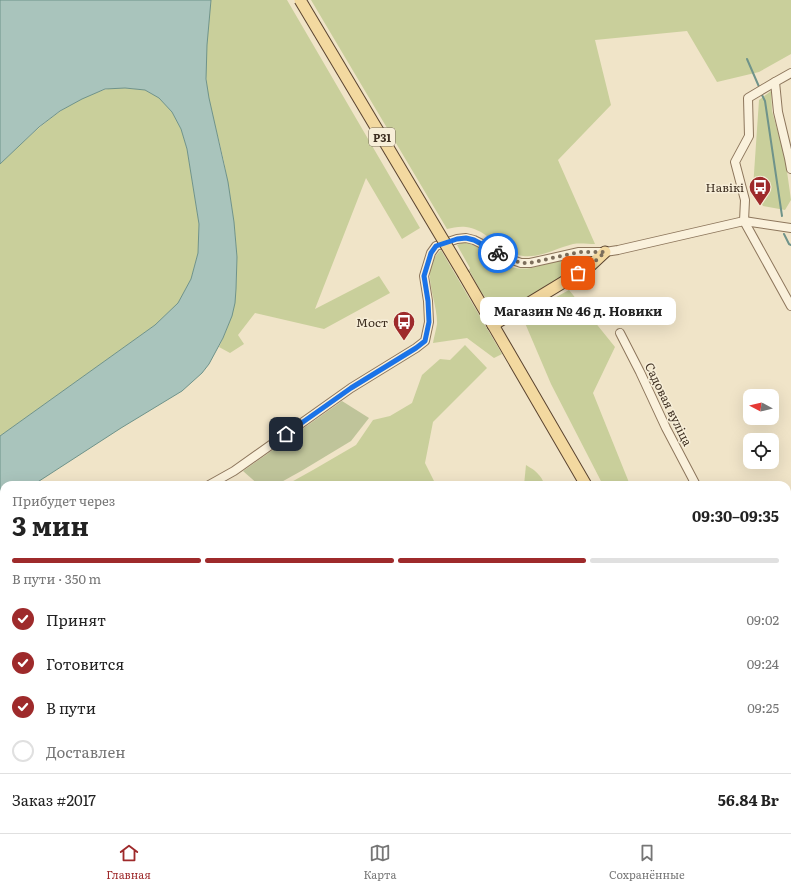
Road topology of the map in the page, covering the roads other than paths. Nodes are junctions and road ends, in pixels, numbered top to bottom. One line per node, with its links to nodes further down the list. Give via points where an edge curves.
1 (300, 0): 9 (main road, Р31, bridge)
2 (791, 73): 3 (street)
3 (776, 82): 4 (street, via 778,112); 5 (street, via 748,98 749,136 735,162 745,200)
4 (791, 169)
5 (744, 221): 6 (street); 7 (street); 8 (street)
6 (791, 227)
7 (605, 252): 9 (main road, via 590,266); 11 (street, via 579,252 521,263 466,238 436,246 431,253 424,276 429,322 425,341 351,388)
8 (791, 306)
9 (493, 325): 12 (main road, Р31)
10 (620, 333): 13 (street, Садовая вуліца)
11 (216, 481)
12 (584, 481)
13 (694, 481)

